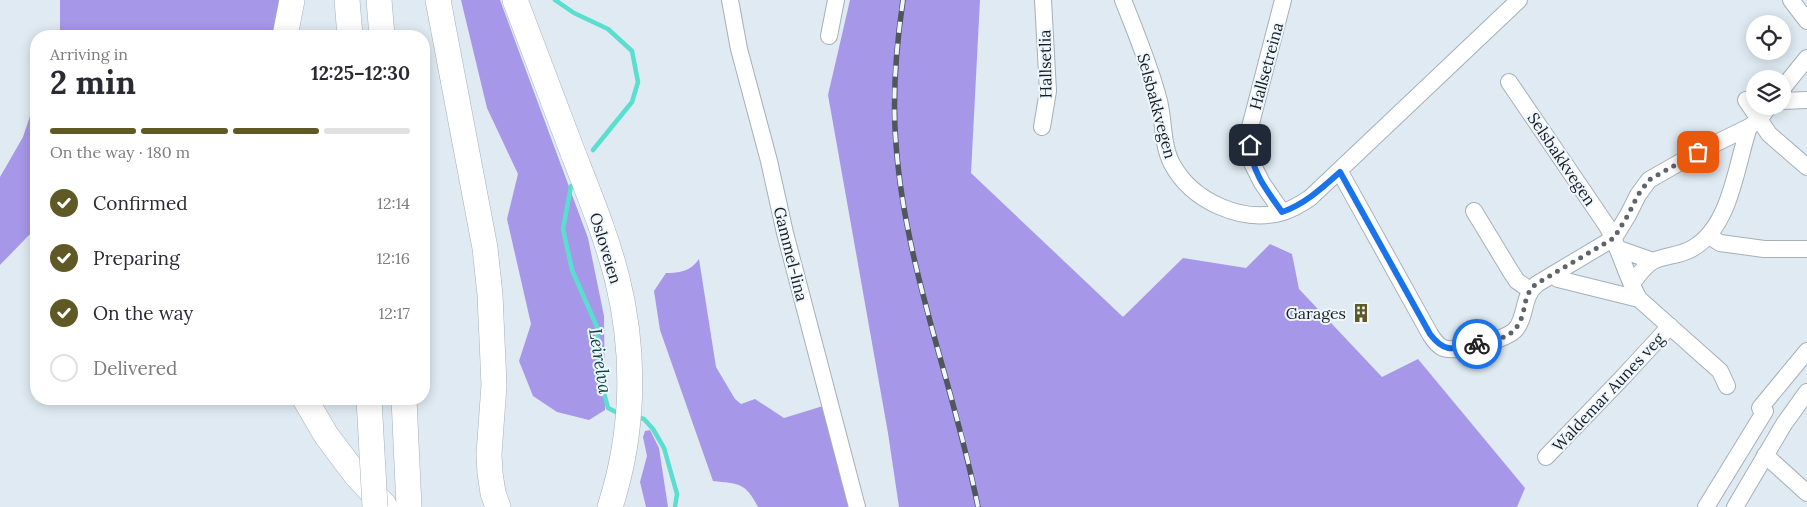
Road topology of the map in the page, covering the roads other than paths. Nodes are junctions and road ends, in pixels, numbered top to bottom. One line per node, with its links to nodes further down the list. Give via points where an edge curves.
1 (292, 0): 14 (highway)
2 (346, 0): 15 (highway)
3 (379, 0): 16 (highway)
4 (438, 0): 53 (highway, via 485,248 494,385 489,454 493,493)
5 (515, 0): 49 (highway, Osloveien, via 589,193 611,258 625,316 630,381 626,448)
6 (730, 0): 54 (street, Gammel-lina, via 739,49 798,286)
7 (836, 0): 17 (street)
8 (1043, 0): 26 (street, Hallsetlia, via 1048,91)
9 (1123, 0): 30 (street, Selsbakkvegen, via 1153,78 1165,145 1180,178 1193,191 1228,210 1258,216)
10 (1284, 0): 30 (street, Hallsetreina, via 1249,131 1250,159)
11 (1519, 0): 28 (street, Selsbakkvegen)
12 (1790, 0): 13 (street)
13 (1807, 21)
14 (286, 30)
15 (349, 30)
16 (382, 30)
17 (829, 36)
18 (1807, 58): 19 (street)
19 (1791, 78)
20 (1509, 82): 32 (street, Selsbakkvegen)
21 (1807, 100): 22 (street)
22 (1791, 101)
23 (1751, 115): 25 (street)
24 (1761, 115): 25 (street)
25 (1754, 123): 27 (street); 31 (street, via 1726,205); 32 (street, via 1649,180 1638,195)
26 (1042, 127)
27 (1807, 166)
28 (1340, 172): 30 (street, Selsbakkvegen, via 1310,198); 37 (street, via 1430,334 1442,348 1465,347 1504,338 1522,320)
29 (1474, 211): 37 (street, via 1511,272)
30 (1282, 212)
31 (1709, 236): 33 (street, via 1729,245); 34 (street, via 1690,250)
32 (1616, 243): 34 (street, via 1636,256); 35 (street); 36 (street, Selsbakkvegen)
33 (1807, 249)
34 (1653, 261): 36 (street)
35 (1553, 275): 37 (street); 38 (street, via 1558,280)
36 (1632, 283): 38 (street, Selsbakkvegen)
37 (1530, 290)
38 (1639, 299): 39 (street, Selsbakkvegen)
39 (1670, 326): 41 (street, Selsbakkvegen, via 1720,371); 47 (street, Waldemar Aunes veg)
40 (1807, 351): 55 (street, via 1762,409)
41 (1727, 386)
42 (1807, 392): 46 (street)
43 (309, 405): 51 (highway, via 326,435)
44 (369, 405): 50 (highway, bridge)
45 (404, 405): 52 (highway)
46 (1765, 455): 48 (street); 56 (street)
47 (1546, 457)
48 (1807, 493)
49 (613, 496)
50 (375, 507)
51 (385, 507)
52 (409, 507)
53 (498, 507)
54 (857, 507)
55 (1706, 507)
56 (1735, 507)

